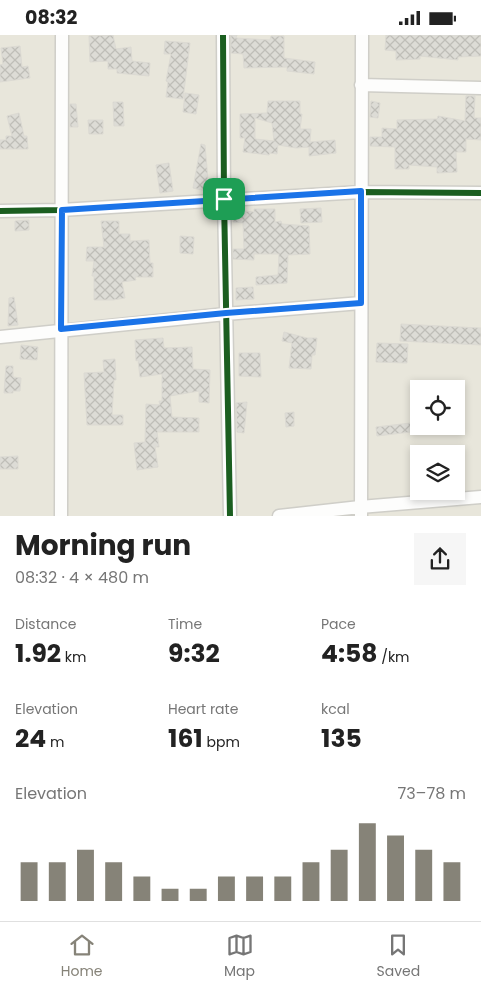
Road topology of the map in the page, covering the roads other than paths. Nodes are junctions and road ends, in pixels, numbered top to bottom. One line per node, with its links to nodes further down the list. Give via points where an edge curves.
1 (62, 35): 9 (street)
2 (223, 35): 8 (street)
3 (362, 35): 4 (street)
4 (362, 85): 5 (street); 6 (street)
5 (481, 88)
6 (361, 191): 7 (street); 8 (street); 11 (street)
7 (481, 193)
8 (224, 199): 9 (street); 12 (street)
9 (62, 210): 10 (street); 13 (street)
10 (0, 211)
11 (361, 303): 12 (street); 16 (street)
12 (226, 313): 13 (street); 18 (street)
13 (61, 329): 14 (street); 17 (street)
14 (0, 337)
15 (481, 497): 16 (street)
16 (360, 511): 19 (street)
17 (61, 516)
18 (230, 516)
19 (279, 516)

